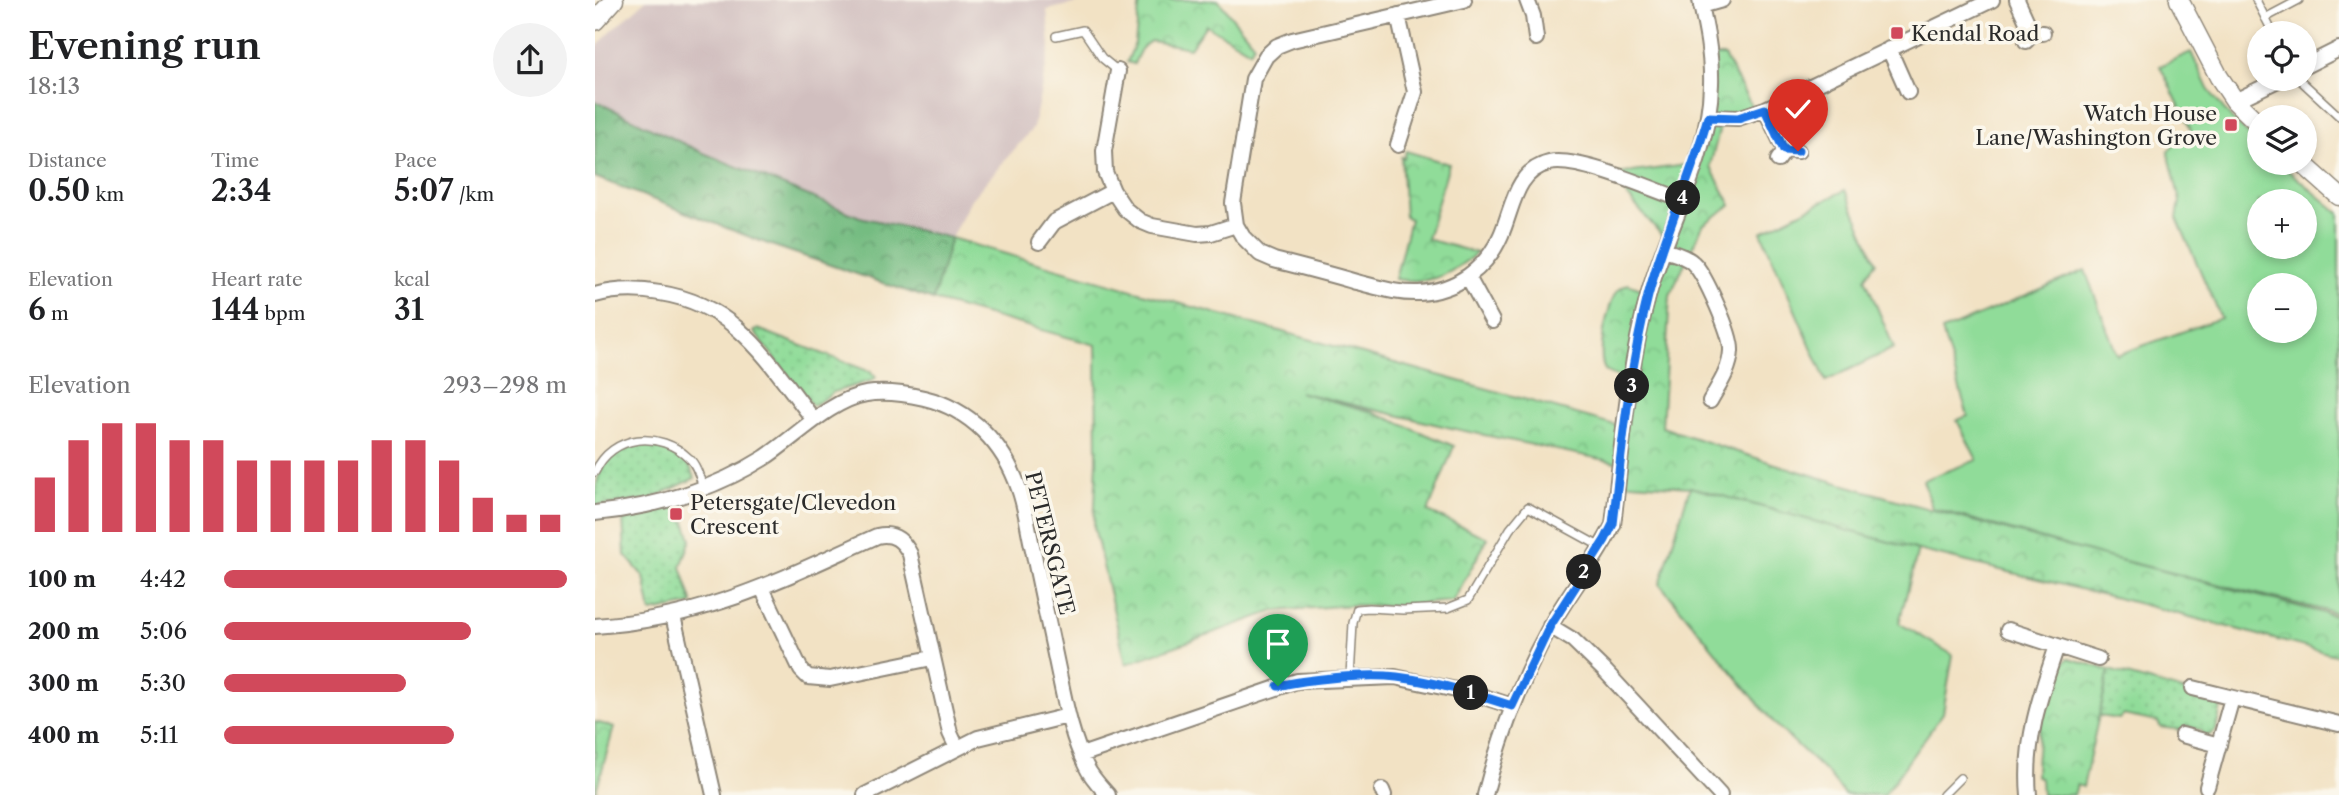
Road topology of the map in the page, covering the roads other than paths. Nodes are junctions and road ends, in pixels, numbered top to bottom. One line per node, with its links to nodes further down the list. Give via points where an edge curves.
1 (614, 0): 13 (street)
2 (1464, 0): 11 (street)
3 (1527, 0): 17 (street)
4 (1723, 0): 10 (street)
5 (1992, 0): 19 (street)
6 (2017, 0): 16 (street)
7 (2179, 0): 25 (street)
8 (2256, 0): 12 (lane)
9 (2299, 0): 12 (lane)
10 (1700, 3): 29 (street, via 1710,56)
11 (1398, 15): 30 (street, via 1415,93); 36 (street, via 1292,40 1266,56 1253,79 1233,203)
12 (2265, 18): 14 (lane)
13 (595, 21)
14 (2267, 21)
15 (1056, 36): 21 (lane, via 1083,30 1102,58)
16 (2034, 36)
17 (1536, 38)
18 (2339, 48): 20 (street)
19 (1889, 49): 24 (street); 26 (street)
20 (2317, 60)
21 (1118, 71): 34 (street, via 1104,150 1105,172)
22 (2255, 91): 25 (street)
23 (2312, 91): 28 (lane)
24 (1910, 95)
25 (2235, 101): 27 (street)
26 (1765, 109): 29 (street, via 1738,118); 31 (street)
27 (2247, 112)
28 (2339, 116)
29 (1708, 117): 35 (street)
30 (1398, 145)
31 (1787, 153)
32 (2317, 174): 33 (street)
33 (2336, 188)
34 (1113, 191): 36 (street, via 1125,209 1153,226 1198,234); 37 (street, via 1054,222)
35 (1682, 200): 38 (street); 39 (street, via 1584,166 1564,162 1541,166 1522,181 1495,248)
36 (1236, 225): 39 (street, via 1249,245 1274,260 1397,293 1435,292)
37 (1039, 242)
38 (1664, 250): 42 (street, via 1691,260 1700,271 1728,334 1730,361); 47 (street, via 1639,334 1613,524)
39 (1468, 277): 41 (street)
40 (595, 295): 43 (street, via 633,289 670,294 720,314 752,341)
41 (1492, 321)
42 (1710, 401)
43 (814, 420): 45 (street, PETERSGATE, via 764,458); 60 (street, PETERSGATE, via 865,394 893,393 939,402 977,423 1000,450 1020,490)
44 (595, 472): 45 (lane, via 615,447 655,439 690,458)
45 (703, 488): 46 (street, PETERSGATE, via 635,509)
46 (595, 513)
47 (1601, 547): 51 (street); 56 (lane, via 1528,507 1468,600 1448,608 1357,610)
48 (762, 588): 49 (street); 54 (street, via 808,677 830,679); 54 (street, via 877,536 897,537 910,554)
49 (673, 616): 50 (street); 68 (street)
50 (595, 626)
51 (1550, 626): 59 (street); 72 (street, via 1573,639 1606,671)
52 (2008, 630): 53 (street)
53 (2057, 646): 55 (street); 74 (street, via 2031,731)
54 (932, 658): 64 (street)
55 (2098, 659)
56 (1350, 678): 59 (street, via 1395,677); 65 (street, via 1278,686)
57 (2193, 688): 58 (street)
58 (2232, 698): 61 (street); 63 (street)
59 (1512, 706): 71 (street)
60 (1068, 716): 64 (street, via 1010,728); 65 (street, PETERSGATE)
61 (2339, 724)
62 (2182, 736): 63 (street)
63 (2219, 745): 67 (street)
64 (957, 748): 69 (street)
65 (1081, 755): 70 (street, PETERSGATE)
66 (1960, 778): 73 (lane)
67 (2207, 788)
68 (714, 795)
69 (865, 795)
70 (1108, 795)
71 (1485, 795)
72 (1720, 795)
73 (1943, 795)
74 (2029, 795)

